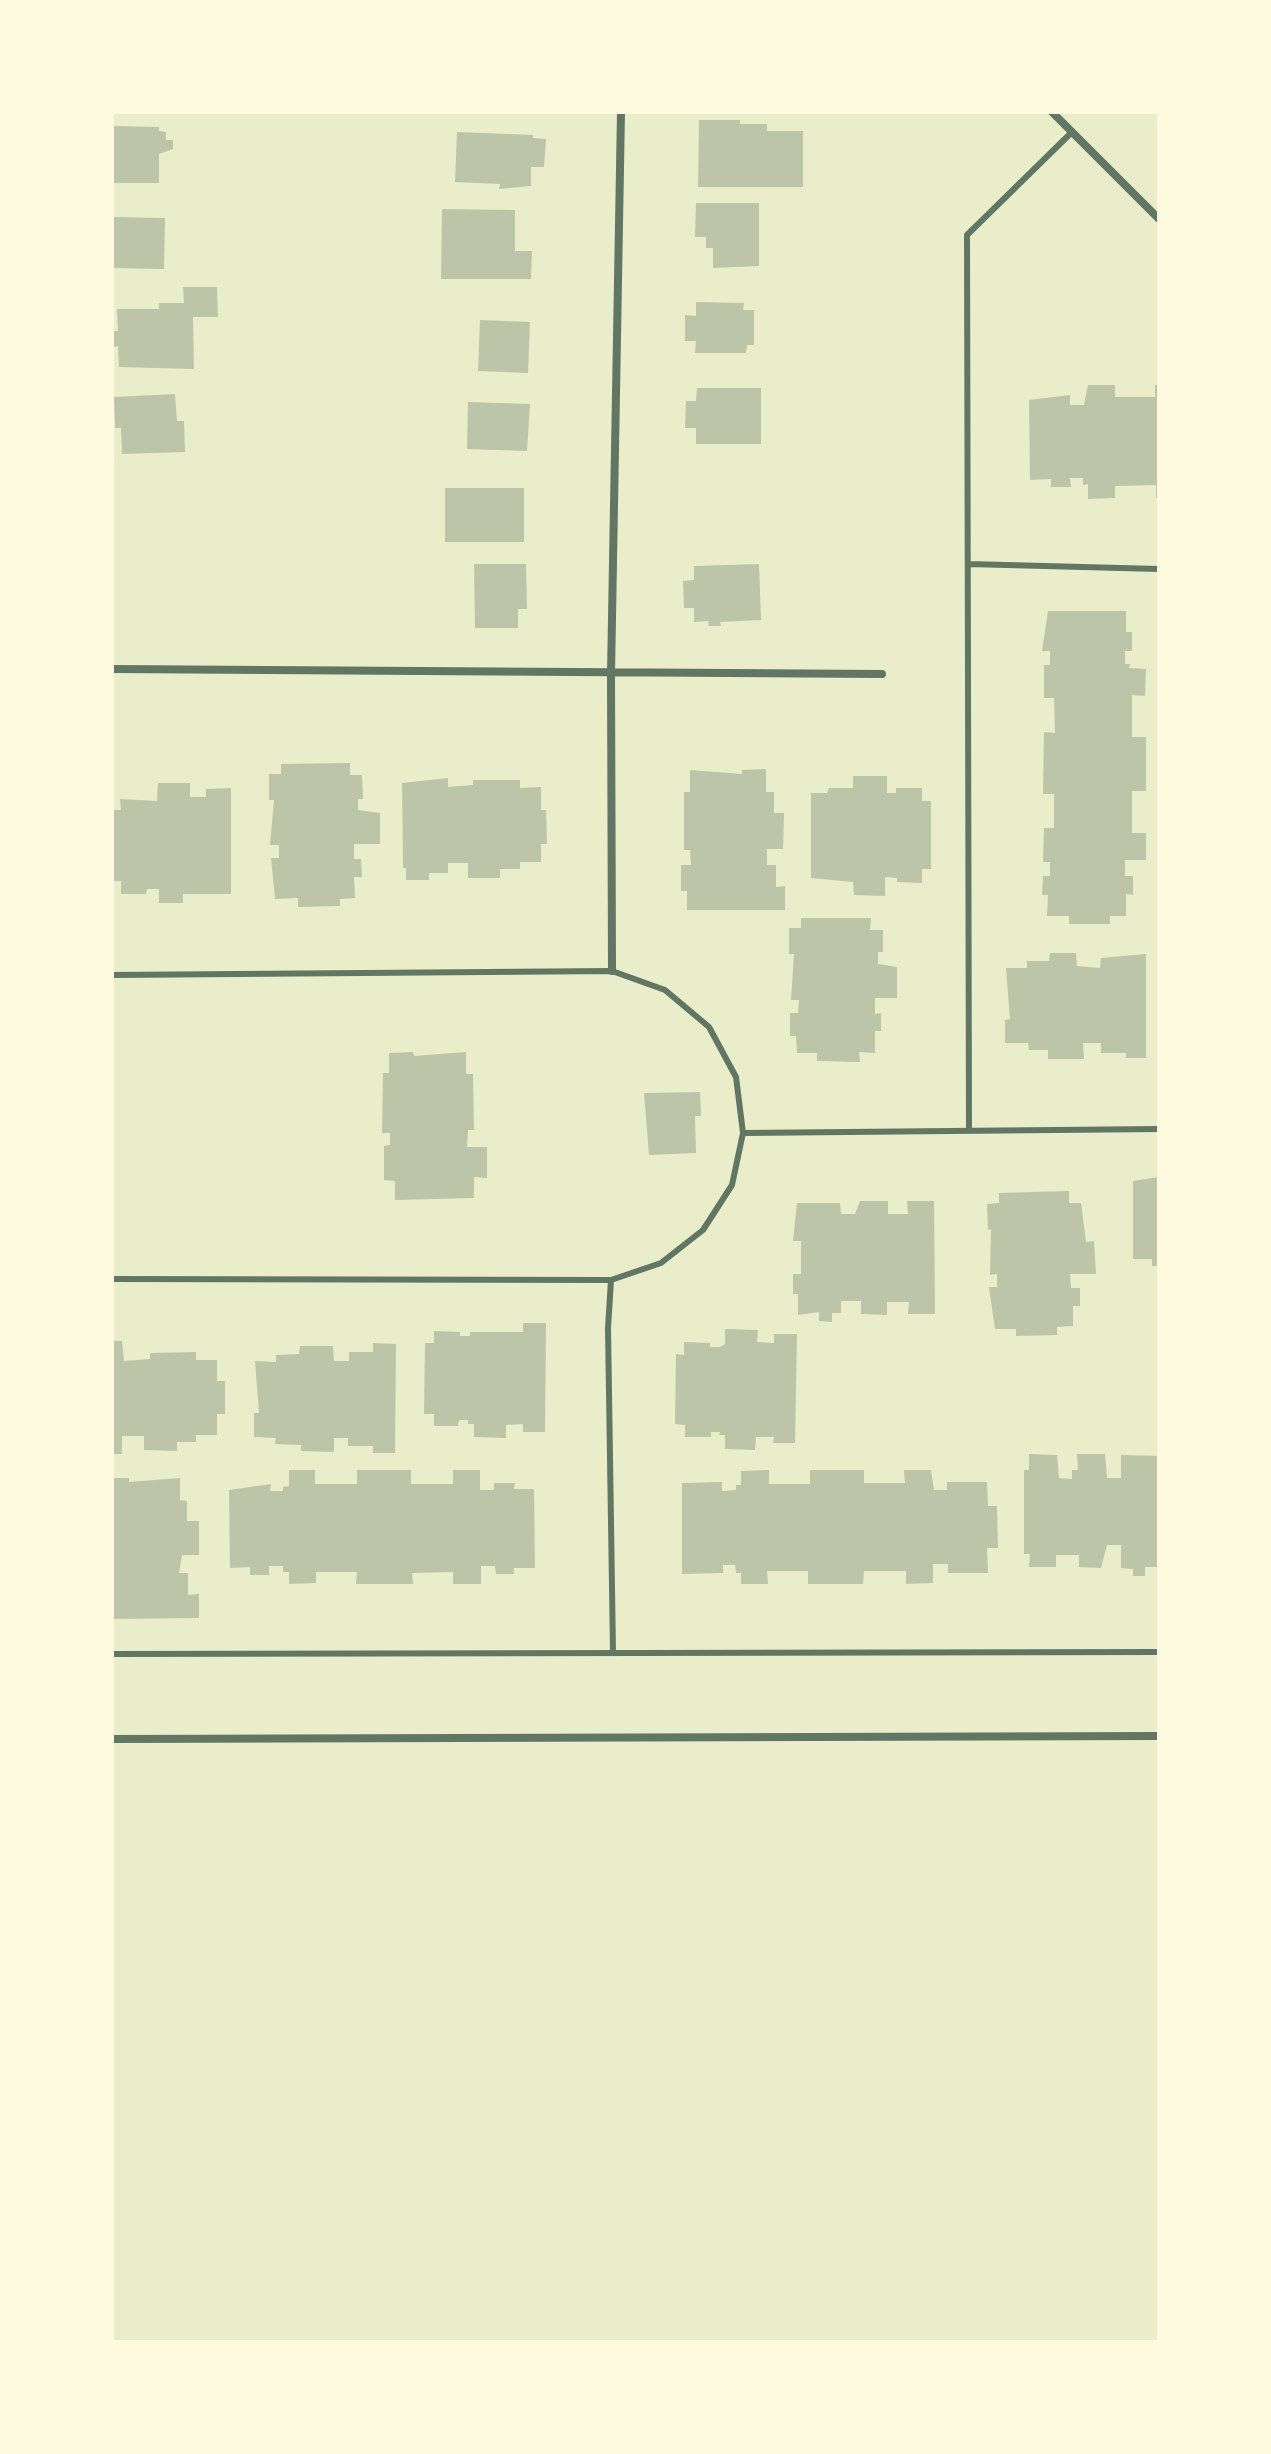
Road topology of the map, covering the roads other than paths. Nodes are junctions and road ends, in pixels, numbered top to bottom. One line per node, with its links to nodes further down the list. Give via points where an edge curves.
1 (621, 112): 8 (street)
2 (1052, 112): 3 (street)
3 (1072, 132): 4 (street); 5 (lane, via 967,235)
4 (1159, 219)
5 (968, 564): 6 (lane); 13 (lane)
6 (1159, 569)
7 (112, 669): 8 (street)
8 (611, 674): 9 (street); 10 (street)
9 (882, 674)
10 (612, 971): 11 (lane); 14 (lane, via 665,990 709,1027 736,1077)
11 (112, 975)
12 (1159, 1129): 13 (lane)
13 (969, 1131): 14 (lane)
14 (743, 1133): 16 (lane, via 732,1185 703,1230 661,1263)
15 (112, 1279): 16 (lane)
16 (611, 1280): 17 (lane)
17 (613, 1652): 18 (lane); 19 (lane)
18 (1159, 1652)
19 (112, 1654)
20 (1159, 1736): 21 (street)
21 (112, 1739)

